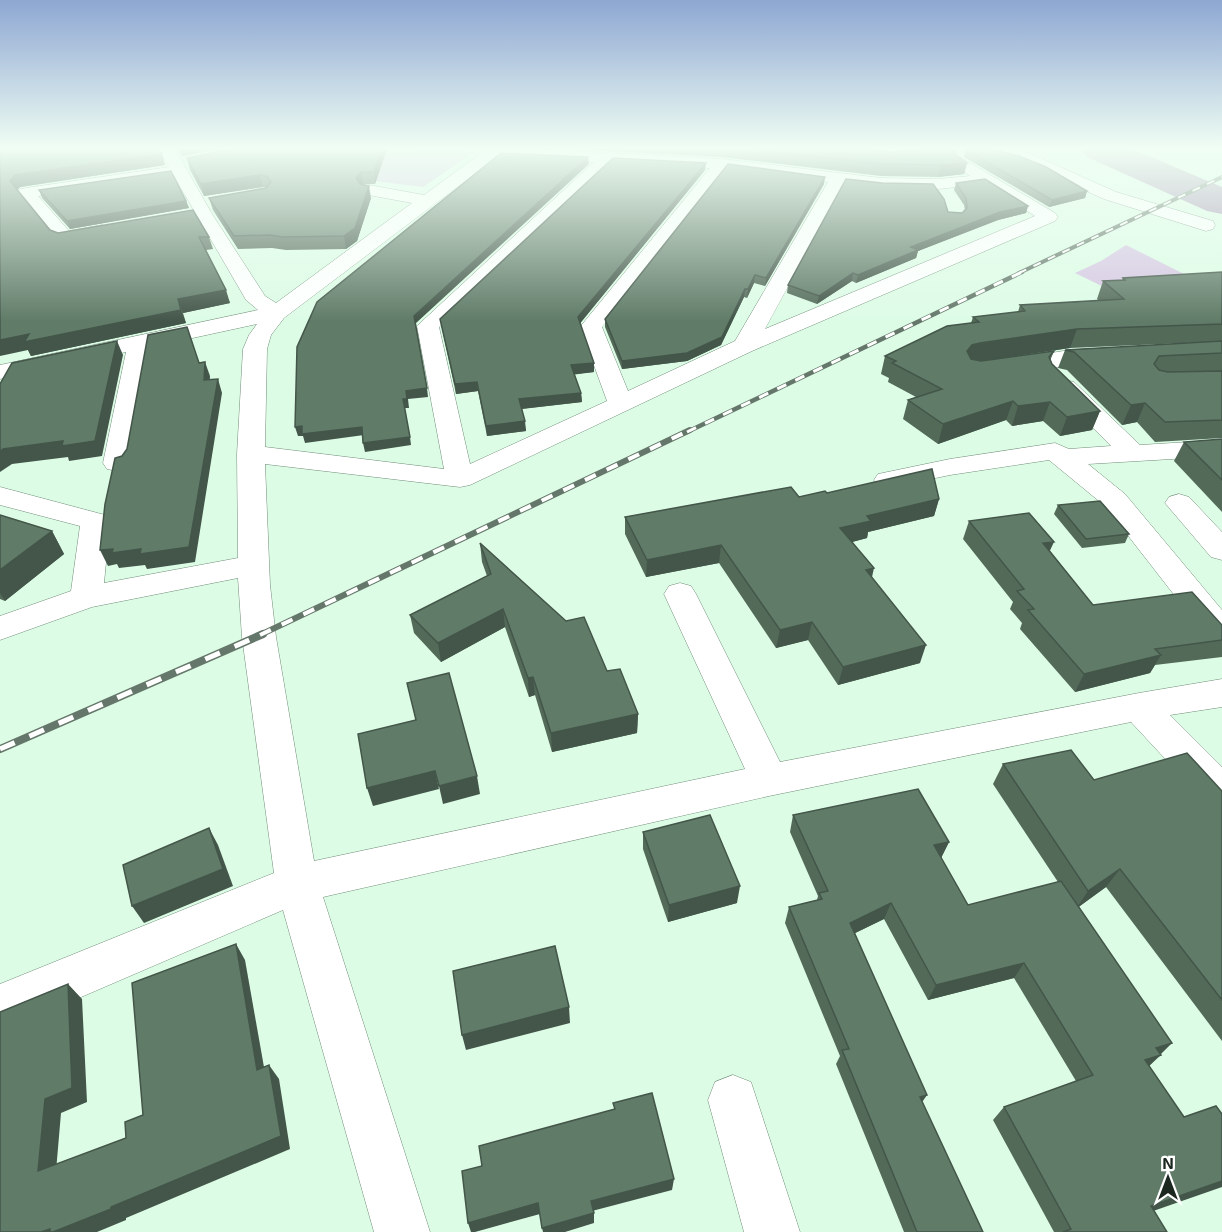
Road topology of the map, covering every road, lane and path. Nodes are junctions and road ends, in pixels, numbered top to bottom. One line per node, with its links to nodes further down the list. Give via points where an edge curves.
1 (38, 206): 12 (street, via 64,237)
2 (206, 206): 10 (street)
3 (207, 206): 13 (street, via 257,300)
4 (420, 206): 13 (street)
5 (556, 206): 26 (street, via 428,326)
6 (688, 206): 20 (street, via 591,327)
7 (823, 206): 15 (street)
8 (1032, 206): 15 (street, via 1049,217)
9 (1150, 206): 11 (street)
10 (180, 218)
11 (1206, 225)
12 (122, 228)
13 (276, 313): 14 (street); 23 (street, via 255,349)
14 (140, 342): 18 (street); 25 (street)
15 (744, 346): 20 (street)
16 (1127, 354): 17 (street, via 1070,357)
17 (987, 370)
18 (0, 372)
19 (1056, 377): 22 (street)
20 (621, 405): 26 (street)
21 (1222, 448): 22 (street)
22 (1132, 452): 24 (street)
23 (251, 454): 26 (street); 31 (street)
24 (1063, 457): 27 (street, via 1054,451); 35 (street, via 1115,500)
25 (117, 463)
26 (460, 479)
27 (863, 485)
28 (0, 496): 33 (street, via 95,521)
29 (1179, 503): 30 (street)
30 (1222, 550)
31 (253, 565): 33 (street); 40 (street)
32 (680, 594): 38 (street)
33 (86, 597): 34 (street)
34 (0, 628)
35 (1222, 633)
36 (1222, 693): 37 (street)
37 (1139, 707): 38 (street); 39 (street)
38 (770, 780): 40 (street)
39 (1222, 794)
40 (297, 884): 41 (street); 43 (street)
41 (0, 1008)
42 (733, 1100): 44 (street)
43 (402, 1232)
44 (772, 1232)

